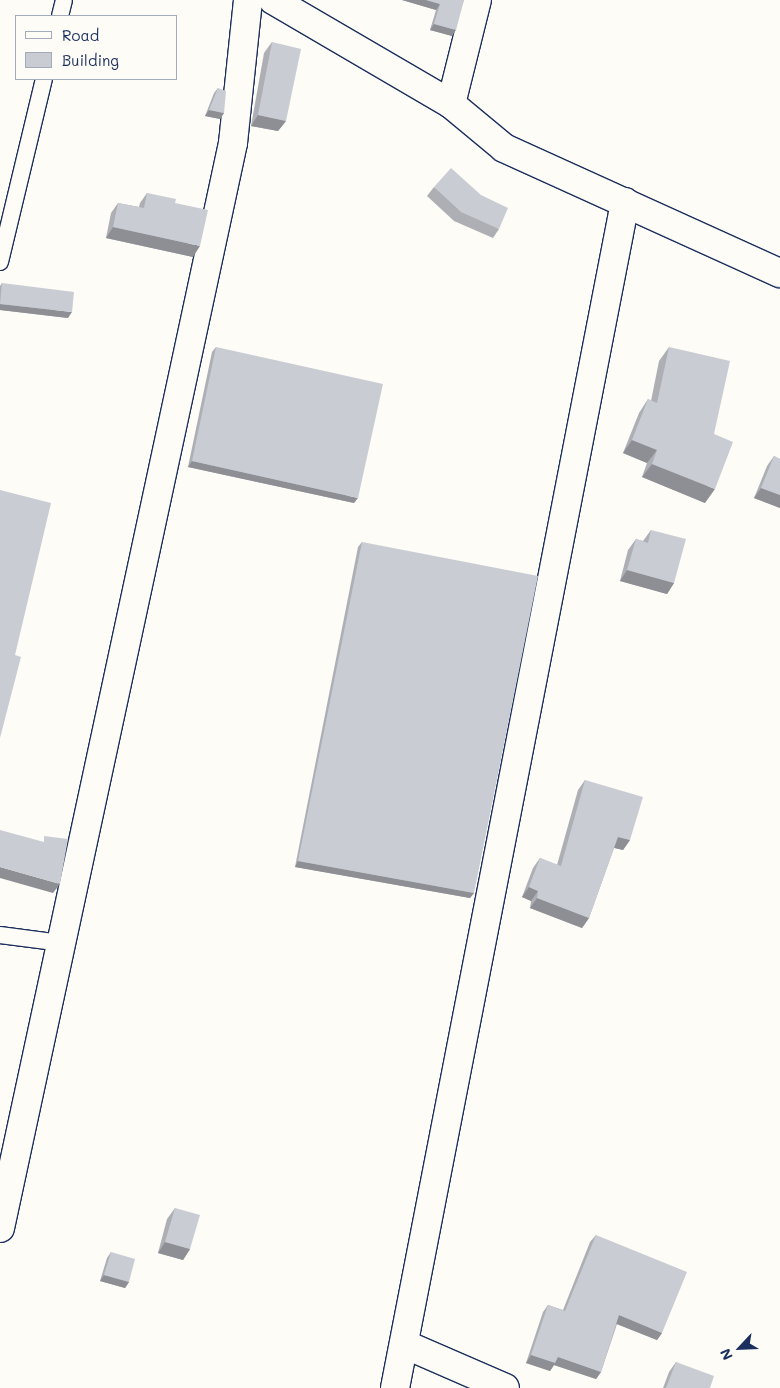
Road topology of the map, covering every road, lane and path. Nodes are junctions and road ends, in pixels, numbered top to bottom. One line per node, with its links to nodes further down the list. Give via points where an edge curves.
1 (64, 0): 5 (lane)
2 (248, 0): 12 (street, via 234,143)
3 (273, 0): 7 (street)
4 (477, 0): 7 (street)
5 (60, 15)
6 (44, 80): 9 (lane)
7 (451, 104): 8 (street, via 504,148)
8 (625, 202): 10 (street); 14 (street)
9 (0, 262)
10 (780, 272)
11 (0, 935): 12 (lane)
12 (62, 943): 13 (street)
13 (0, 1228)
14 (404, 1344): 15 (street); 16 (street)
15 (395, 1388)
16 (505, 1388)

